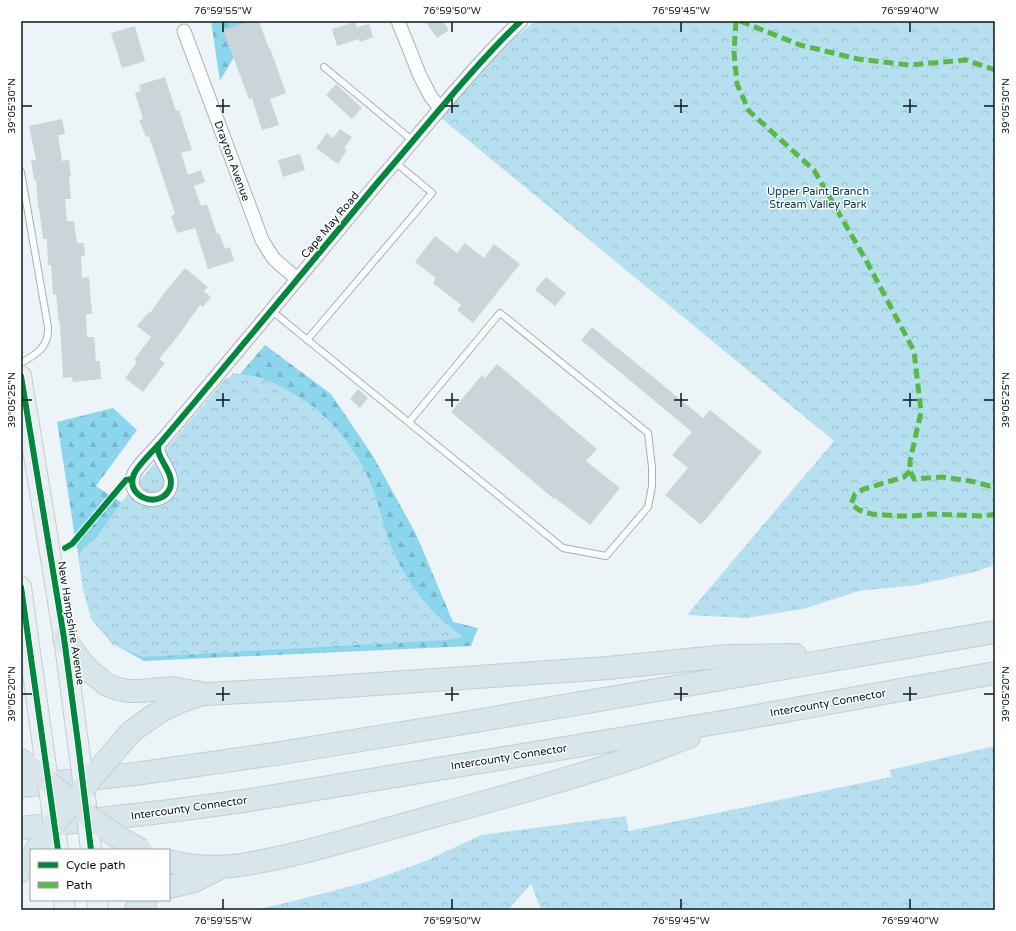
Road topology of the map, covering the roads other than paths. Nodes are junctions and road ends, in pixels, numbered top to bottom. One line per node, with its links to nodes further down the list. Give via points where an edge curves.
1 (398, 21): 5 (street, via 420,76)
2 (521, 21): 5 (street, Cape May Road, via 496,44)
3 (184, 32): 9 (street, Drayton Avenue, via 262,240 274,259)
4 (324, 67): 6 (lane)
5 (440, 108): 6 (street, Cape May Road)
6 (413, 141): 7 (street, Cape May Road)
7 (395, 162): 9 (street, Cape May Road); 11 (lane, via 432,193)
8 (21, 172): 12 (lane, via 48,335 41,349)
9 (297, 279): 10 (street, Cape May Road)
10 (272, 311): 11 (lane); 15 (street, Cape May Road)
11 (308, 340): 14 (lane)
12 (21, 363)
13 (21, 376): 18 (main road, New Hampshire Avenue)
14 (409, 422): 14 (lane, via 500,313 648,433 652,467 648,506 606,556 563,548)
15 (158, 445)
16 (21, 587): 24 (main road)
17 (995, 632): 19 (highway)
18 (64, 638): 21 (highway, via 82,663 112,687 128,691 172,688); 26 (main road, New Hampshire Avenue, bridge, via 78,743)
19 (871, 653): 21 (highway, via 727,656 601,669); 25 (highway, via 281,753 135,774)
20 (995, 673): 22 (highway, Intercounty Connector)
21 (206, 694): 26 (highway, bridge, via 174,704 130,733)
22 (734, 720): 28 (highway, Intercounty Connector, via 244,801); 35 (highway, via 630,759 497,799 288,856 241,866)
23 (21, 760): 24 (highway)
24 (48, 782): 26 (highway, bridge); 27 (main road, bridge)
25 (21, 786)
26 (81, 801): 27 (highway, bridge); 31 (main road, New Hampshire Avenue, bridge); 32 (highway, bridge, via 116,836)
27 (54, 824): 29 (highway); 30 (main road)
28 (21, 828)
29 (37, 849)
30 (58, 849)
31 (91, 849)
32 (139, 849)
33 (30, 859): 36 (highway)
34 (170, 861): 35 (highway, via 182,865)
35 (221, 867): 37 (highway, via 194,881)
36 (21, 870)
37 (170, 887)
38 (145, 901): 39 (highway)
39 (136, 910)

